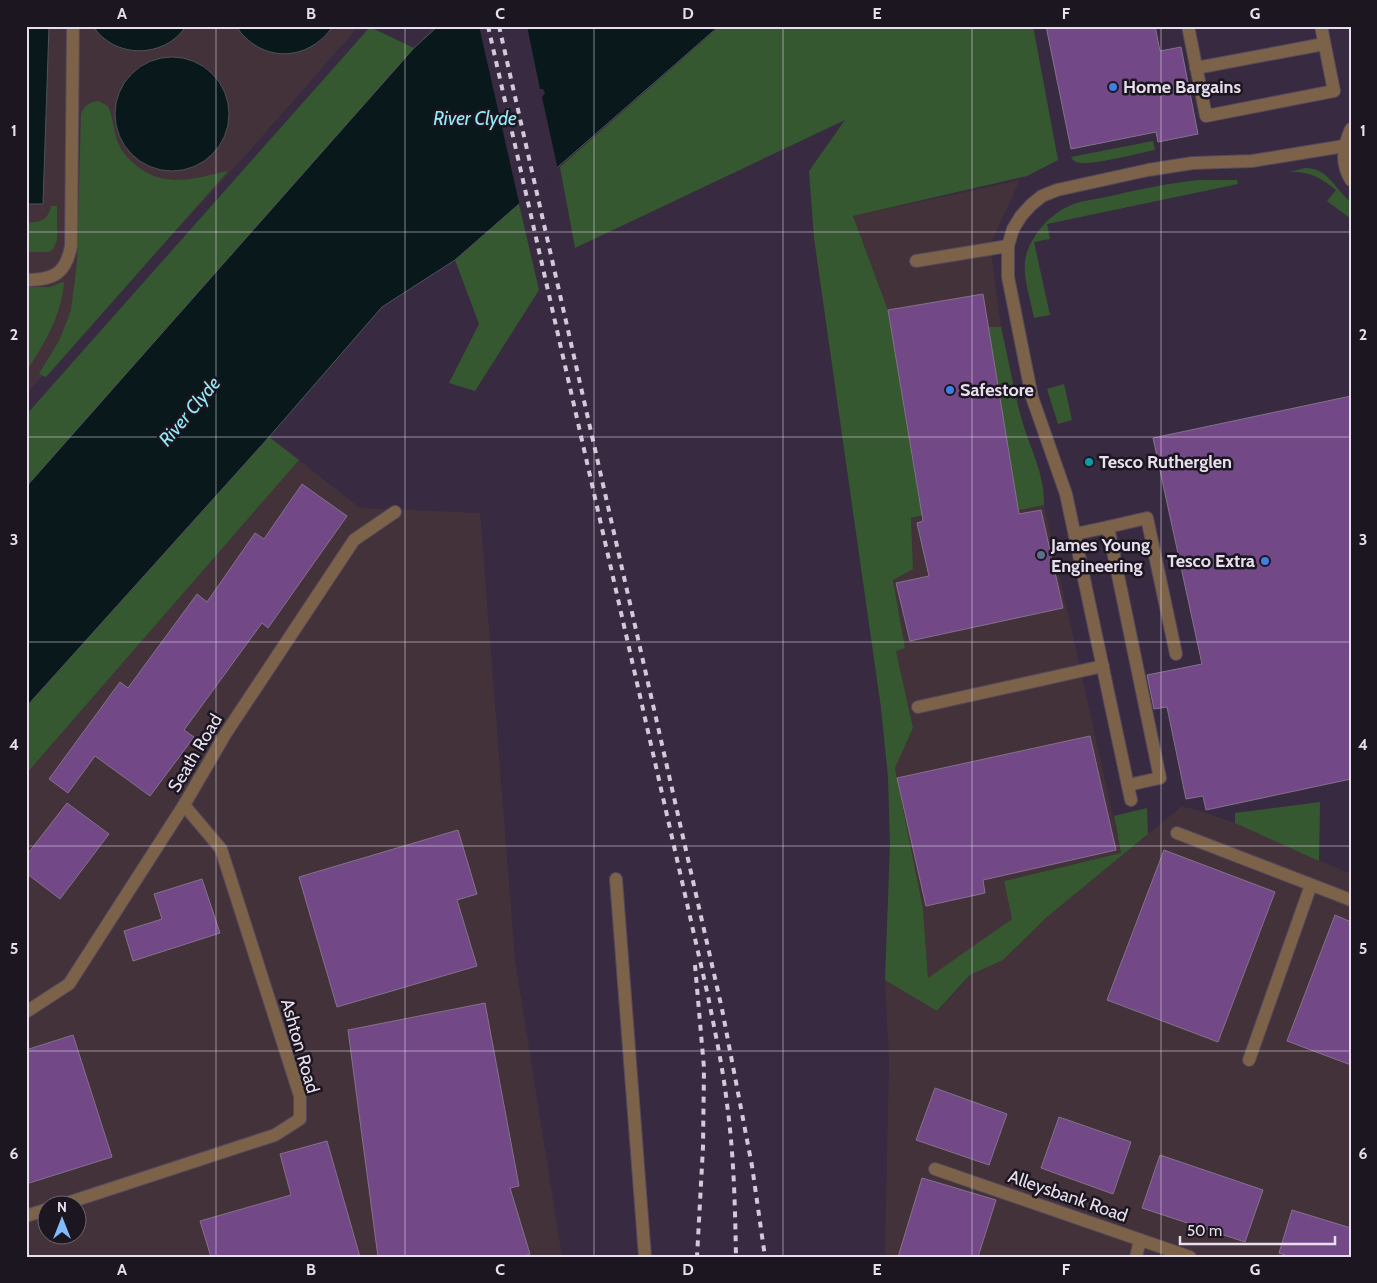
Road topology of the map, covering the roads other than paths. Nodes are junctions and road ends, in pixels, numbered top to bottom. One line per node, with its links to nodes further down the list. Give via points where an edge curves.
1 (73, 26): 11 (street, via 70,255 66,264 49,279)
2 (1188, 26): 5 (street)
3 (1321, 26): 4 (street)
4 (1324, 44): 5 (street); 5 (street, via 1334,91 1215,115 1206,116)
5 (1196, 68)
6 (1351, 130): 7 (street)
7 (1344, 146): 8 (street, via 1344,161); 9 (street, via 1252,161 1193,163 1057,190 1042,196 1021,216 1013,228)
8 (1351, 180)
9 (1008, 246): 10 (street); 14 (street, via 1008,277 1032,397 1061,477)
10 (916, 261)
11 (26, 280)
12 (395, 512): 20 (street, Seath Road, via 354,540 226,732)
13 (1108, 527): 14 (street); 15 (street, via 1147,518); 18 (street, via 1160,778)
14 (1075, 534): 16 (street)
15 (1176, 654)
16 (1103, 666): 17 (street); 18 (street)
17 (918, 707)
18 (1128, 785): 19 (street)
19 (1131, 800)
20 (184, 805): 25 (street, Seath Road, via 69,984); 28 (street, Ashton Road, via 221,849 300,1096 300,1120 275,1135)
21 (1177, 833): 23 (street)
22 (616, 879): 32 (street)
23 (1311, 885): 24 (street); 26 (street)
24 (1351, 900)
25 (26, 1012)
26 (1250, 1060)
27 (935, 1169): 31 (street, Alleysbank Road)
28 (88, 1196)
29 (38, 1212): 30 (street)
30 (26, 1216)
31 (1140, 1240): 33 (street); 34 (street, Alleysbank Road)
32 (645, 1257)
33 (1136, 1257)
34 (1190, 1257)

